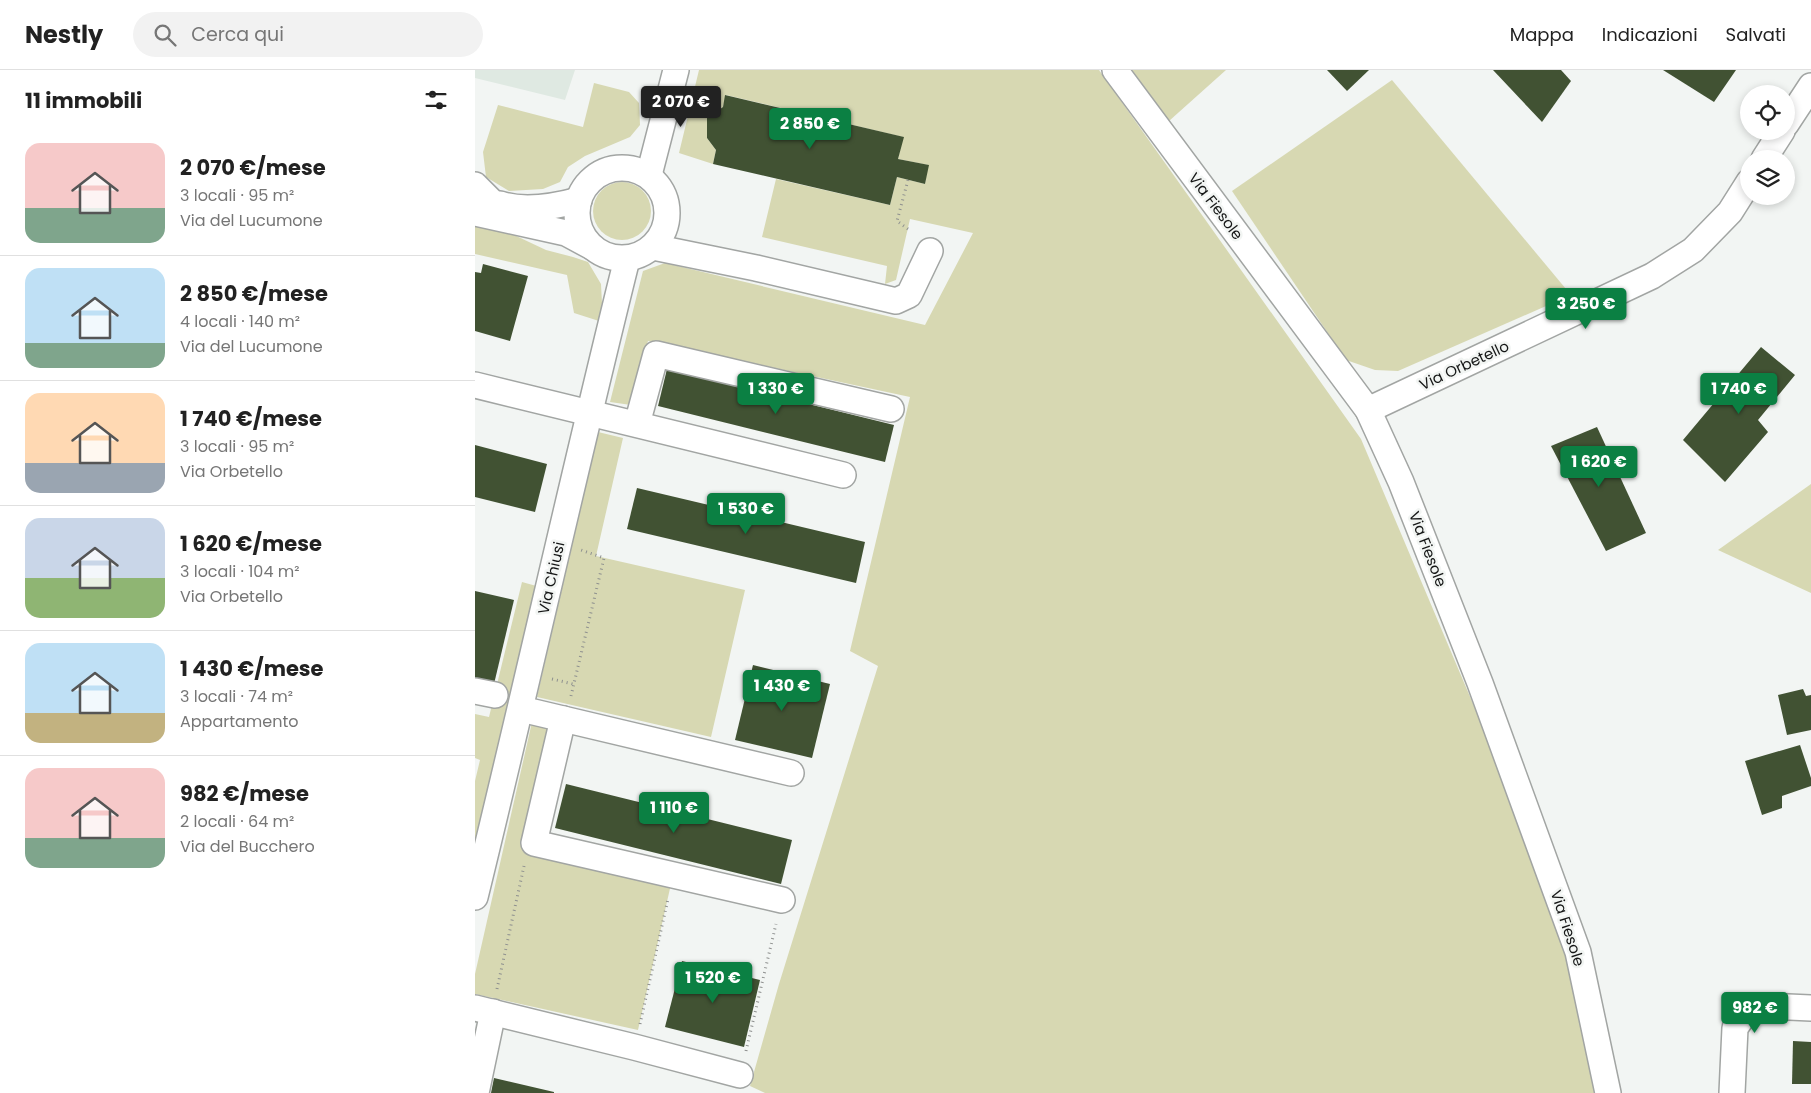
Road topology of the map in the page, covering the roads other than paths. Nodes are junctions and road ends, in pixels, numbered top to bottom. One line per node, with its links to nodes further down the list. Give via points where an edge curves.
1 (676, 70): 5 (street)
2 (1115, 70): 15 (street, Via Fiesole)
3 (1811, 86): 4 (street)
4 (1795, 110)
5 (649, 175): 8 (street, via 635,169 607,170 585,187); 9 (street, via 659,185 668,210 667,224)
6 (1740, 196): 15 (street, Via Orbetello, via 1693,250 1652,276)
7 (479, 199): 8 (street, via 535,208); 10 (street, via 566,233)
8 (579, 200): 10 (street, via 578,226)
9 (653, 247): 11 (street, via 895,301 909,295); 12 (street)
10 (592, 248): 12 (street, via 614,258)
11 (930, 251)
12 (627, 259): 16 (street, Via Chiusi)
13 (475, 385): 16 (street)
14 (891, 409): 17 (street, via 656,354)
15 (1368, 410): 28 (street, Via Fiesole, via 1401,482 1481,683 1578,952)
16 (589, 413): 17 (street); 19 (street, Via Chiusi)
17 (637, 424): 18 (street)
18 (843, 475)
19 (521, 709): 20 (street); 22 (street, Via Chiusi)
20 (563, 719): 21 (street); 23 (street, via 534,843)
21 (791, 773)
22 (475, 897)
23 (782, 900)
24 (1811, 1008): 29 (street, via 1767,1006 1748,1009 1735,1028)
25 (484, 1010): 26 (street); 27 (street)
26 (740, 1075)
27 (476, 1093)
28 (1608, 1093)
29 (1733, 1093)

